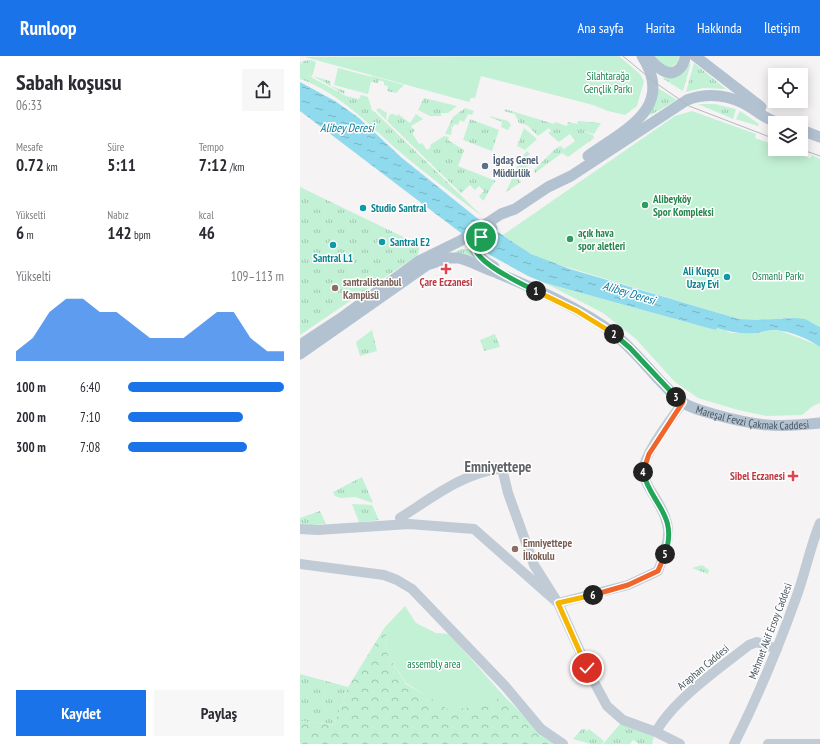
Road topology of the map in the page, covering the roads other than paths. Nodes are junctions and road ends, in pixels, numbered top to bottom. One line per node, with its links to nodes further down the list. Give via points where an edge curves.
1 (642, 56): 9 (main road, via 651,71 653,81 653,97 646,112)
2 (646, 56): 3 (main road, via 662,70 671,73 682,66)
3 (685, 56)
4 (695, 56): 5 (main road)
5 (772, 116)
6 (768, 119): 9 (main road, via 742,103 728,98 710,96 691,99 571,176)
7 (808, 133): 8 (main road)
8 (820, 137)
9 (548, 187): 10 (main road)
10 (515, 209): 11 (main road, via 482,235 475,248 483,260); 12 (main road, via 501,214 465,238 419,261)
11 (514, 280): 13 (main road, via 463,259 448,258 437,261 418,271); 14 (main road, Mareşal Fevzi Çakmak Caddesi, via 605,327 630,348)
12 (300, 345)
13 (300, 354)
14 (683, 402): 15 (main road, Mareşal Fevzi Çakmak Caddesi, via 727,418 761,426); 20 (street, via 649,454 643,472 648,486 665,514 668,526 667,548 658,571 628,585)
15 (820, 423)
16 (820, 523): 21 (street, Mehmet Akif Ersoy Caddesi)
17 (402, 524): 18 (street); 20 (street, via 474,529); 20 (street, via 400,518 445,489 483,470 502,468 508,493 534,566)
18 (300, 529)
19 (300, 564): 23 (street, via 384,575 397,580 414,592 455,632 541,729)
20 (558, 603): 22 (street, via 592,680 607,706 623,720)
21 (777, 650): 22 (street, Araphan Caddesi, via 756,642 749,645 674,708); 25 (street, Mehmet Akif Ersoy Caddesi)
22 (656, 732): 24 (street)
23 (563, 744)
24 (680, 744)
25 (734, 744)
26 (768, 744): 27 (street)
27 (820, 744)

